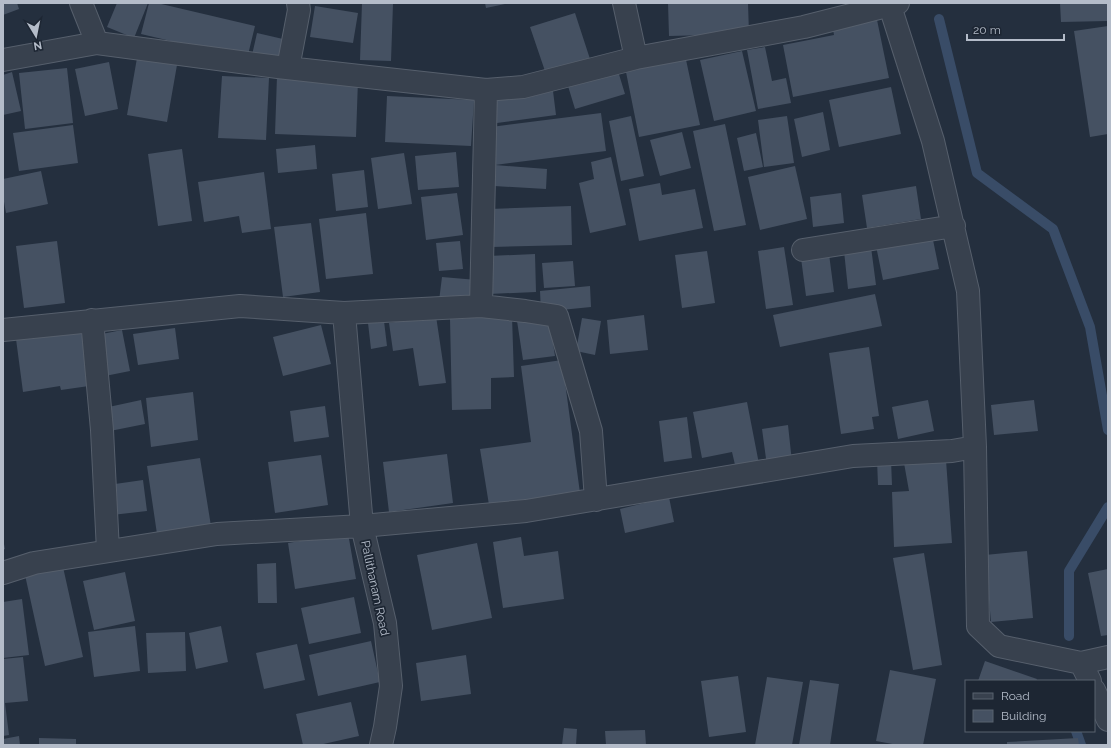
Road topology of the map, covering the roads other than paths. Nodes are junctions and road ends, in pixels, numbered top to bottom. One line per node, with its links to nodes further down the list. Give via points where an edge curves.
1 (82, 3): 5 (street)
2 (298, 3): 8 (street)
3 (624, 3): 6 (street)
4 (892, 4): 6 (street, via 804,27); 10 (street, via 933,141)
5 (97, 43): 7 (street); 8 (street)
6 (636, 58): 9 (street, via 523,87)
7 (3, 60)
8 (288, 68): 9 (street)
9 (486, 90): 12 (street)
10 (954, 226): 11 (street); 16 (street, via 968,292)
11 (803, 250)
12 (481, 306): 13 (street); 17 (street, via 557,316 591,431)
13 (344, 312): 14 (street, via 240,306); 18 (street, Pallithanam Road)
14 (92, 320): 15 (street); 19 (street, via 102,430)
15 (3, 330)
16 (975, 447): 17 (street, via 952,451 853,456); 22 (street, via 978,626 999,646)
17 (596, 500): 18 (street, via 526,511)
18 (362, 526): 19 (street, via 217,534); 25 (street, Pallithanam Road, via 385,623 391,686)
19 (108, 551): 20 (street, via 34,563)
20 (3, 573)
21 (1108, 657): 22 (street)
22 (1085, 672)
23 (1095, 692): 24 (street)
24 (1108, 720)
25 (381, 745)

